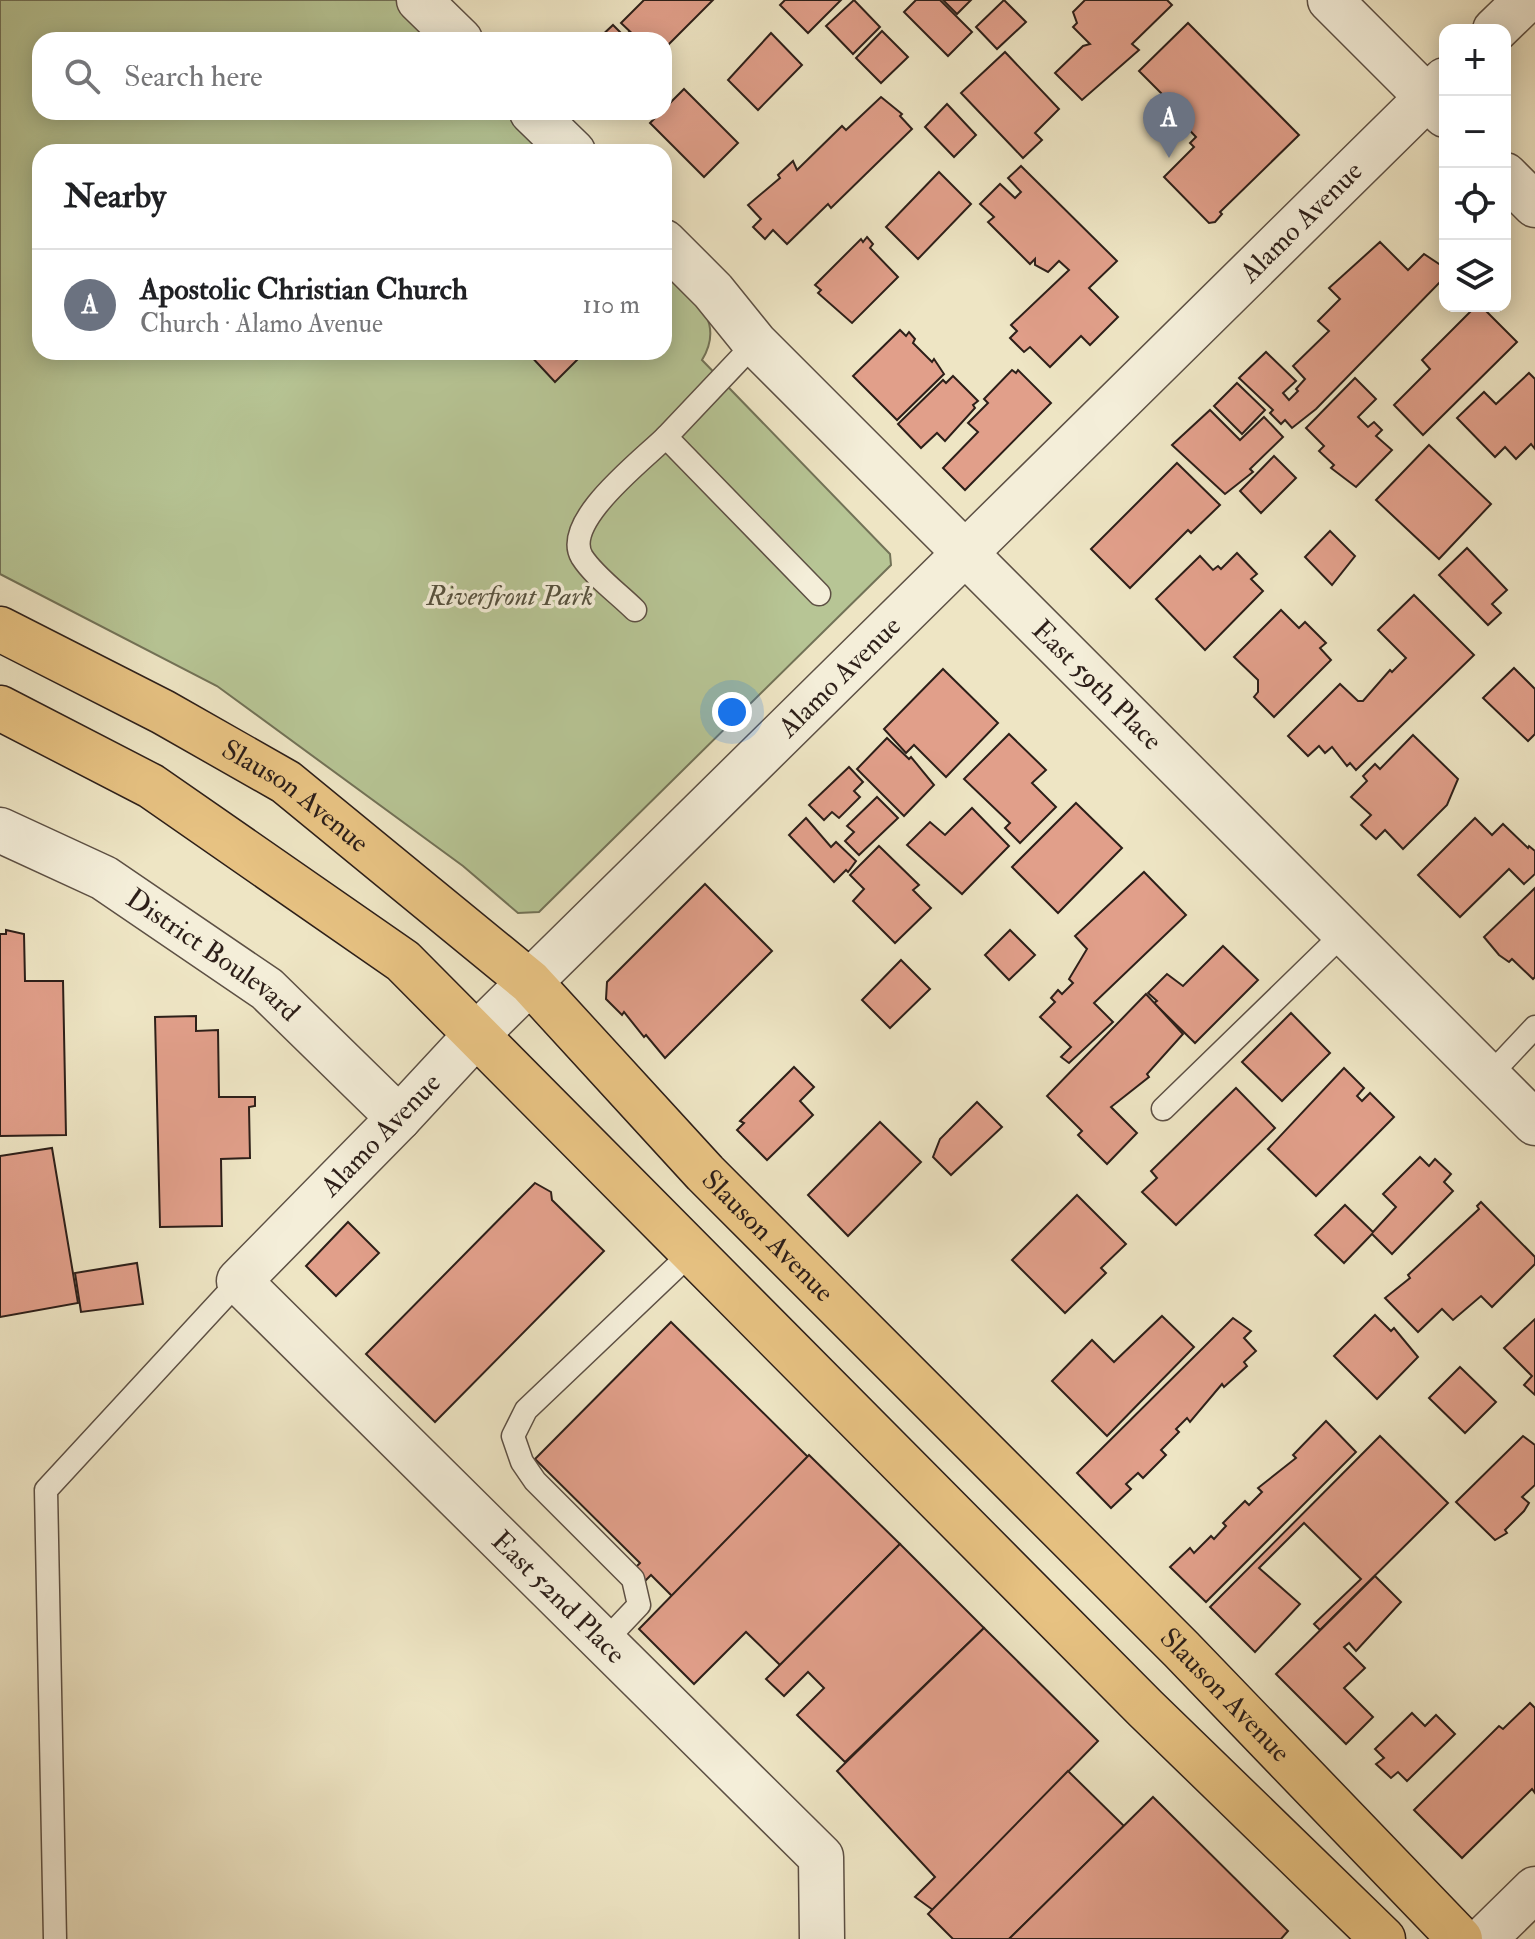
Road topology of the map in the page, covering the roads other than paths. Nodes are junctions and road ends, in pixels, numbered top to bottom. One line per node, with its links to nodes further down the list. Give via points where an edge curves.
1 (419, 0): 5 (street)
2 (1330, 0): 6 (street)
3 (1526, 0): 4 (street)
4 (1501, 24)
5 (452, 32)
6 (1439, 97): 14 (street, Alamo Avenue)
7 (540, 120): 8 (street)
8 (565, 144)
9 (1511, 181): 10 (street)
10 (1535, 205)
11 (672, 250): 12 (street, East 59th Place)
12 (755, 343): 13 (lane); 14 (street, East 59th Place)
13 (666, 437): 15 (lane); 16 (lane, via 587,515 577,536 582,556)
14 (965, 553): 20 (street, East 59th Place); 21 (street, Alamo Avenue)
15 (819, 594)
16 (635, 610)
17 (0, 629): 21 (main road, Slauson Avenue, via 286,782)
18 (0, 708): 23 (main road, via 151,786 403,961)
19 (0, 830): 26 (street, District Boulevard, via 104,878 267,989)
20 (1345, 932): 24 (street, East 59th Place); 25 (lane)
21 (530, 982): 23 (street, Alamo Avenue); 35 (main road, Slauson Avenue, via 705,1173 1181,1649)
22 (1535, 1027): 24 (lane)
23 (476, 1035): 26 (street, Alamo Avenue); 28 (main road)
24 (1488, 1077): 27 (street, East 59th Place)
25 (1163, 1109)
26 (399, 1118): 29 (street, Alamo Avenue)
27 (1535, 1123)
28 (691, 1253): 30 (lane, via 526,1410 513,1436 535,1481 633,1579 639,1605); 34 (main road)
29 (239, 1281): 30 (street, East 52nd Place); 32 (lane, via 46,1490)
30 (603, 1643): 33 (street, East 52nd Place, via 821,1857)
31 (1535, 1889): 36 (street)
32 (55, 1939)
33 (822, 1939)
34 (1383, 1939)
35 (1460, 1939)
36 (1484, 1939)

